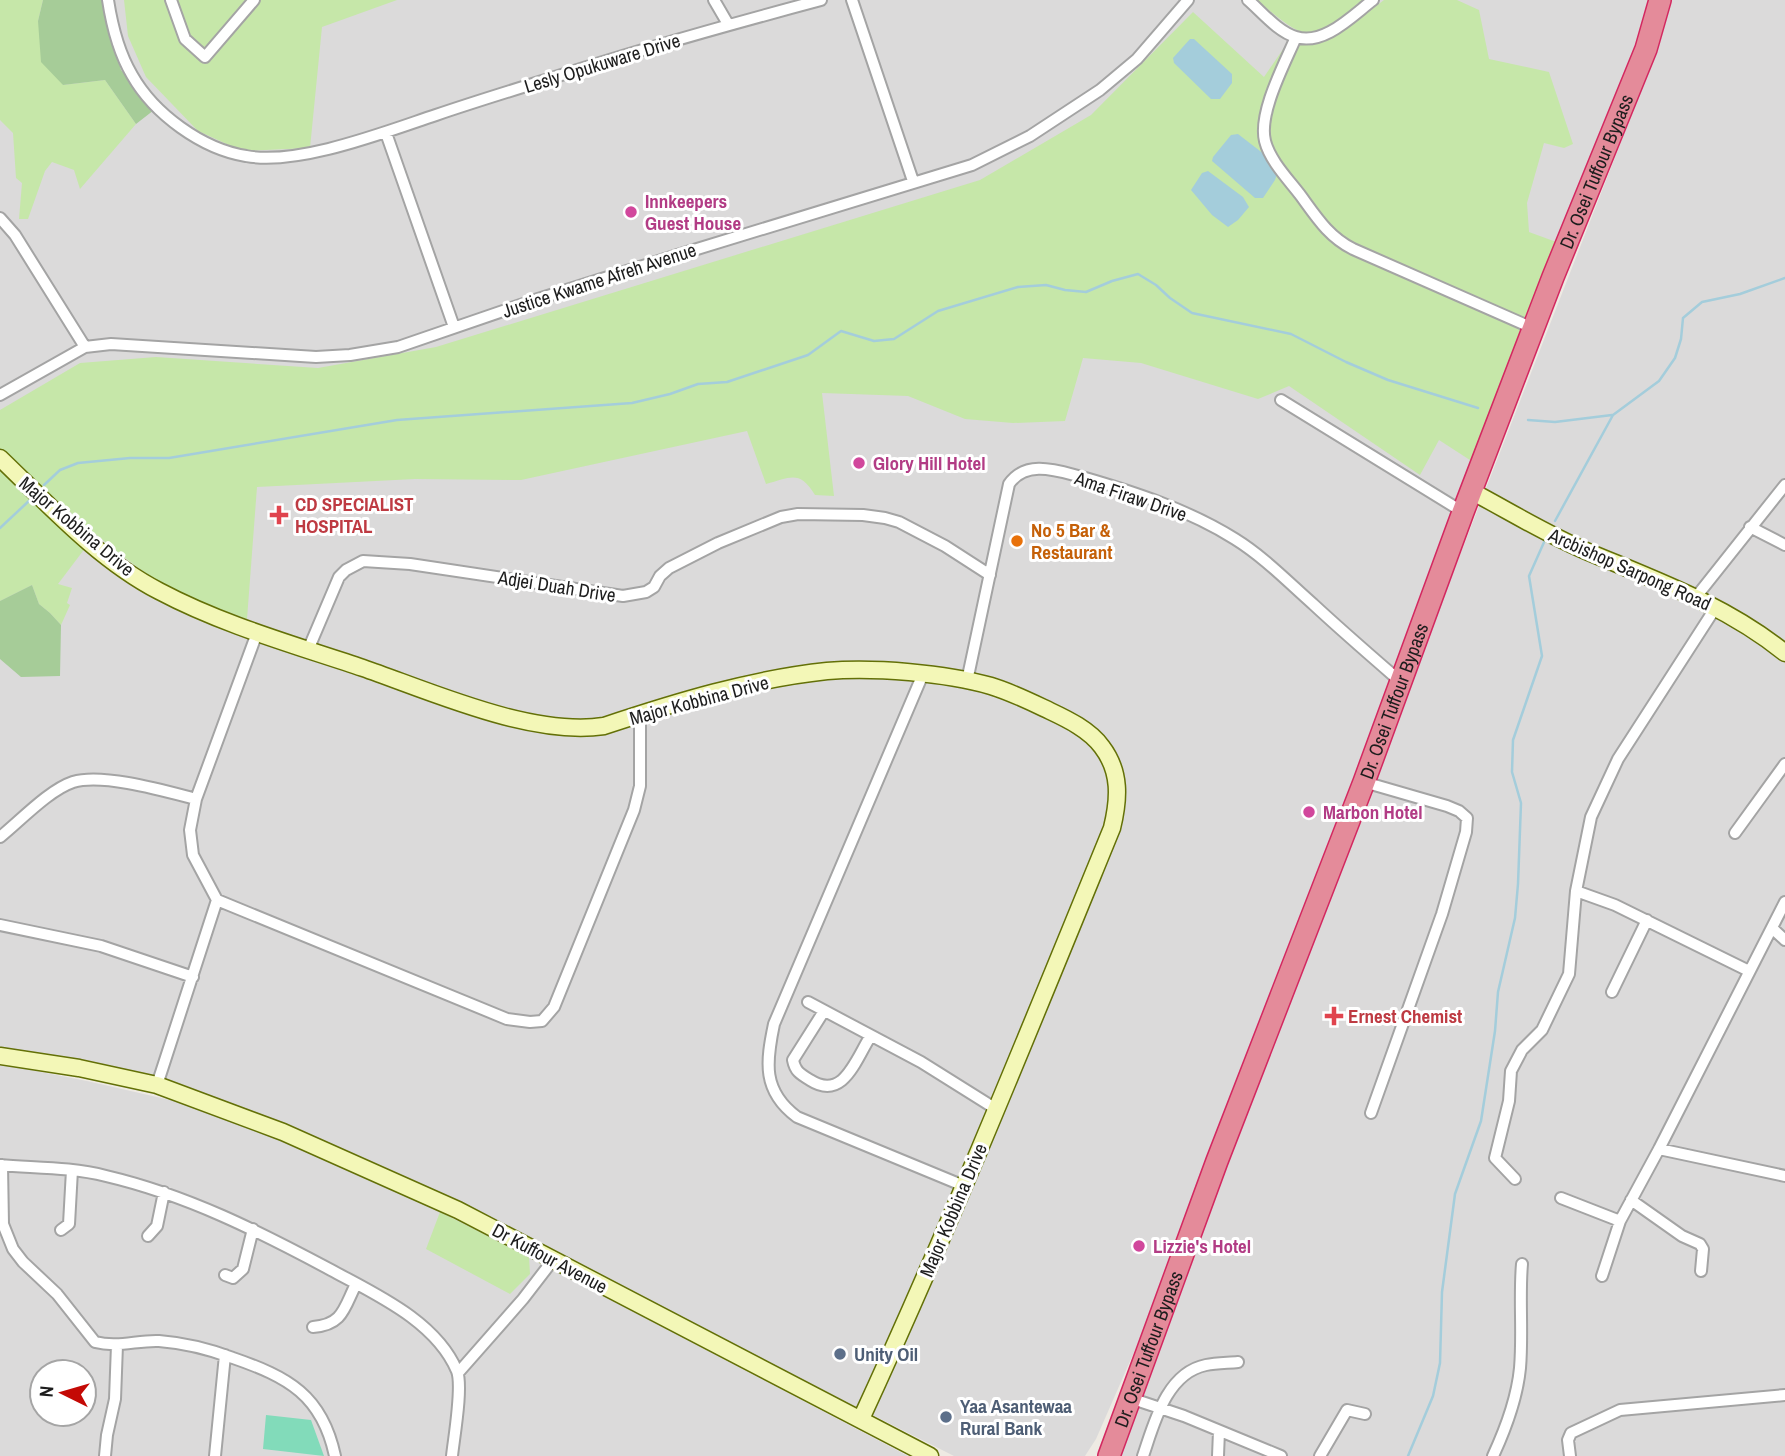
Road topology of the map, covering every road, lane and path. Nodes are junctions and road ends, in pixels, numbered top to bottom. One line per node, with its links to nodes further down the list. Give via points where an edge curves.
1 (108, 0): 13 (street, Lesly Opukuware Drive, via 134,79 170,118 225,151 246,157 288,157)
2 (171, 0): 3 (street, via 186,39 205,57)
3 (254, 0)
4 (714, 0): 11 (street)
5 (821, 0): 11 (street, Lesly Opukuware Drive)
6 (852, 0): 14 (street)
7 (1188, 0): 14 (street, Justice Kwame Afreh Avenue, via 1137,59 1070,112 993,156)
8 (1248, 0): 12 (street)
9 (1373, 0): 12 (street, via 1330,32)
10 (1660, 0): 17 (highway, Dr. Osei Tuffour Bypass, via 1646,49)
11 (728, 24): 13 (street, Lesly Opukuware Drive)
12 (1296, 37): 17 (street, via 1267,112 1266,144 1329,234 1353,249)
13 (386, 133): 16 (street)
14 (913, 181): 16 (street, Justice Kwame Afreh Avenue)
15 (0, 218): 18 (street)
16 (454, 327): 18 (street, Justice Kwame Afreh Avenue, via 398,347 316,357 111,344)
17 (1535, 329): 23 (highway, Dr. Osei Tuffour Bypass)
18 (85, 347): 19 (street, Justice Kwame Afreh Avenue)
19 (0, 395)
20 (1280, 400): 24 (street)
21 (0, 458): 30 (street, Major Kobbina Drive, via 127,571 159,591)
22 (1785, 486): 25 (street)
23 (1471, 491): 24 (highway, Dr. Osei Tuffour Bypass); 28 (street, Arcbishop Sarpong Road, via 1583,549)
24 (1463, 512): 35 (highway, Dr. Osei Tuffour Bypass)
25 (1750, 527): 26 (street); 28 (street)
26 (1785, 545)
27 (990, 575): 31 (street, Adjei Duah Drive, via 900,522 863,515 780,517 669,568 646,592 623,596 363,561 339,577); 34 (street, Ama Firaw Drive); 35 (street, Ama Firaw Drive, via 1009,484 1020,472 1052,469 1180,511 1234,539)
28 (1696, 597): 29 (street, Arcbishop Sarpong Road)
29 (1716, 607): 32 (street, Arcbishop Sarpong Road); 42 (street, via 1613,768 1591,817)
30 (257, 633): 31 (street, Major Kobbina Drive); 39 (street)
31 (309, 650): 36 (street, Major Kobbina Drive, via 527,722 590,729)
32 (1785, 653)
33 (923, 674): 34 (street, Major Kobbina Drive); 36 (street, Major Kobbina Drive, via 819,672 727,689); 64 (street, via 774,1024 769,1078 771,1089 797,1117)
34 (967, 681): 57 (street, Major Kobbina Drive, via 992,686 1076,725 1101,745 1118,779 1112,828)
35 (1401, 683): 38 (highway, Dr. Osei Tuffour Bypass)
36 (640, 714): 43 (street, via 640,786 634,810 554,1007 542,1021 507,1019)
37 (1785, 764): 40 (street)
38 (1364, 782): 58 (street, via 1447,806 1467,818 1435,938); 84 (highway, Dr. Osei Tuffour Bypass)
39 (195, 799): 41 (street, via 83,780 54,793); 43 (street, via 190,845)
40 (1735, 833)
41 (0, 837)
42 (1576, 891): 45 (street); 63 (street, via 1569,974 1542,1030 1522,1050 1511,1071 1495,1158)
43 (217, 900): 50 (street)
44 (1785, 902): 47 (street)
45 (1647, 920): 49 (street); 51 (street)
46 (0, 925): 50 (street, via 102,946)
47 (1772, 928): 48 (street); 49 (street)
48 (1785, 940)
49 (1749, 971): 59 (street)
50 (193, 977): 56 (street)
51 (1612, 992)
52 (808, 1002): 53 (street)
53 (824, 1011): 54 (street); 54 (street, via 793,1060 800,1074 819,1086 832,1087 843,1081)
54 (870, 1037): 57 (street, via 921,1062)
55 (0, 1056): 56 (street, Dr Kuffour Avenue)
56 (158, 1085): 72 (street, Dr Kuffour Avenue, via 283,1132 458,1210)
57 (996, 1109): 64 (street, Major Kobbina Drive)
58 (1371, 1113)
59 (1659, 1149): 62 (street); 67 (street)
60 (1, 1165): 61 (street); 79 (street, via 3,1224 13,1249 95,1342)
61 (72, 1170): 65 (street); 70 (street, via 69,1224)
62 (1785, 1176)
63 (1515, 1179)
64 (964, 1186): 87 (street, Major Kobbina Drive)
65 (164, 1192): 69 (street); 71 (street, via 157,1226)
66 (1561, 1198): 68 (street)
67 (1632, 1200): 68 (street); 74 (street, via 1700,1244)
68 (1620, 1221): 76 (street)
69 (253, 1229): 75 (street, via 243,1269 233,1278); 77 (street)
70 (61, 1230)
71 (148, 1236)
72 (553, 1260): 82 (street); 87 (street, Dr Kuffour Avenue)
73 (1522, 1264): 99 (street, via 1520,1369 1509,1417)
74 (1701, 1271)
75 (225, 1275)
76 (1602, 1276)
77 (355, 1284): 78 (street, via 339,1318 330,1326); 82 (street, via 417,1321)
78 (313, 1327)
79 (117, 1345): 80 (street, via 166,1341); 90 (street, via 116,1399)
80 (225, 1355): 91 (street); 92 (street, via 275,1373 308,1397 324,1421)
81 (1238, 1363): 85 (street, via 1203,1365 1185,1375)
82 (458, 1373): 93 (street)
83 (1785, 1395): 100 (street, via 1620,1410 1571,1433)
84 (1130, 1398): 85 (street); 89 (highway, Dr. Osei Tuffour Bypass)
85 (1160, 1408): 88 (street); 95 (street)
86 (1364, 1414): 98 (street, via 1348,1410)
87 (861, 1419): 94 (street, Dr Kuffour Avenue)
88 (1219, 1431): 96 (street); 97 (street)
89 (1110, 1452)
90 (105, 1456)
91 (215, 1456)
92 (335, 1456)
93 (452, 1456)
94 (930, 1456)
95 (1143, 1456)
96 (1218, 1456)
97 (1281, 1456)
98 (1320, 1456)
99 (1493, 1456)
100 (1570, 1456)

